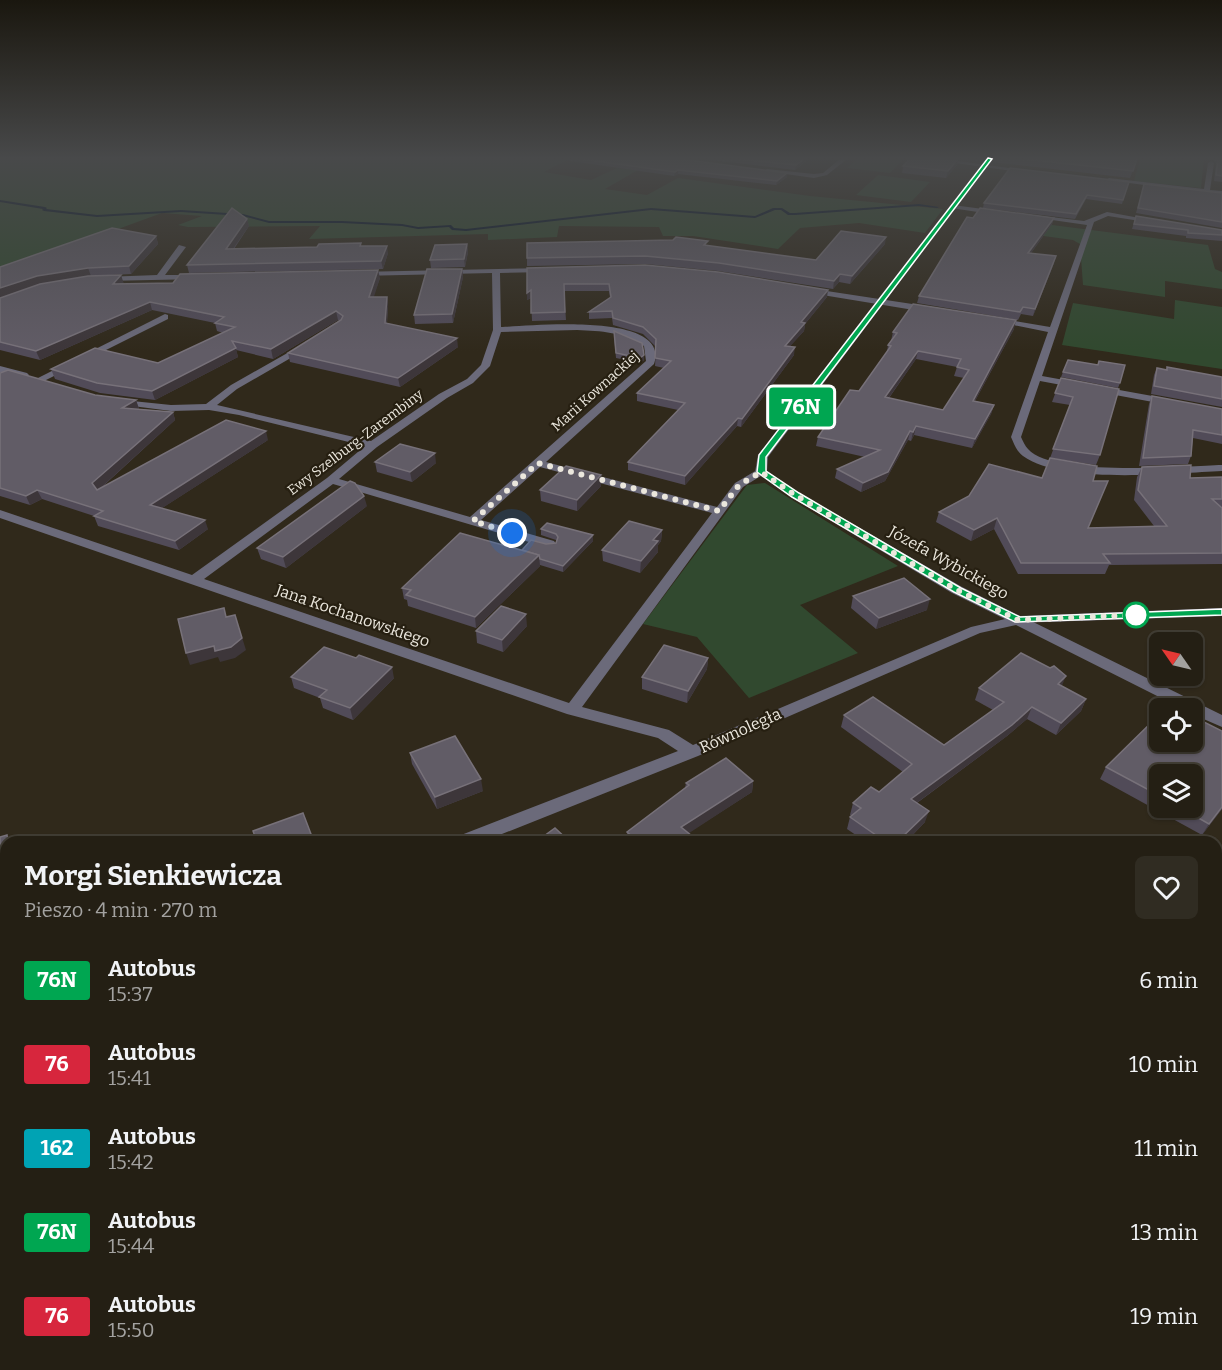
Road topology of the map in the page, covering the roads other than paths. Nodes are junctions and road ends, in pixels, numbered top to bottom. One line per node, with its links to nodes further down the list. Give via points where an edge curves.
1 (1091, 222): 18 (street)
2 (941, 223): 13 (street)
3 (1160, 223): 4 (street)
4 (1166, 224)
5 (182, 247): 10 (street)
6 (553, 270): 7 (street)
7 (496, 271): 8 (street); 17 (street, Ewy Szelburg-Zarembiny)
8 (354, 274)
9 (204, 277): 10 (street)
10 (159, 278): 11 (street)
11 (91, 280)
12 (795, 288): 13 (street)
13 (881, 302): 14 (street); 30 (street, via 762,457)
14 (938, 311)
15 (165, 317): 22 (street)
16 (984, 319): 18 (street)
17 (497, 330): 27 (street, Ewy Szelburg-Zarembiny, via 485,366 470,381); 28 (street, Marii Kownackiej, via 610,329 638,337 652,352 651,362)
18 (1053, 330): 21 (street)
19 (311, 343): 26 (street, via 234,387)
20 (0, 369): 22 (street)
21 (1039, 378): 25 (street); 29 (street, via 1017,437 1023,452 1039,461 1089,471)
22 (41, 379): 23 (street)
23 (60, 386)
24 (109, 399): 26 (street, via 171,408)
25 (1176, 404)
26 (209, 407): 27 (street)
27 (372, 445): 31 (street, Ewy Szelburg-Zarembiny)
28 (538, 463): 32 (street); 34 (street, Marii Kownackiej)
29 (1222, 468)
30 (761, 472): 32 (street, via 739,485); 38 (street, Józefa Wybickiego, via 957,590)
31 (331, 480): 34 (street); 36 (street, Ewy Szelburg-Zarembiny)
32 (719, 511): 39 (street)
33 (0, 514): 36 (street, Jana Kochanowskiego)
34 (473, 521): 35 (street)
35 (550, 544)
36 (194, 580): 39 (street, Jana Kochanowskiego)
37 (1222, 612): 38 (street, Równoległa)
38 (1018, 620): 40 (street, Józefa Wybickiego); 41 (street, Równoległa, via 976,630)
39 (572, 710): 41 (street, Jana Kochanowskiego, via 663,734)
40 (1222, 722)
41 (692, 752): 42 (street, Równoległa)
42 (477, 836)

